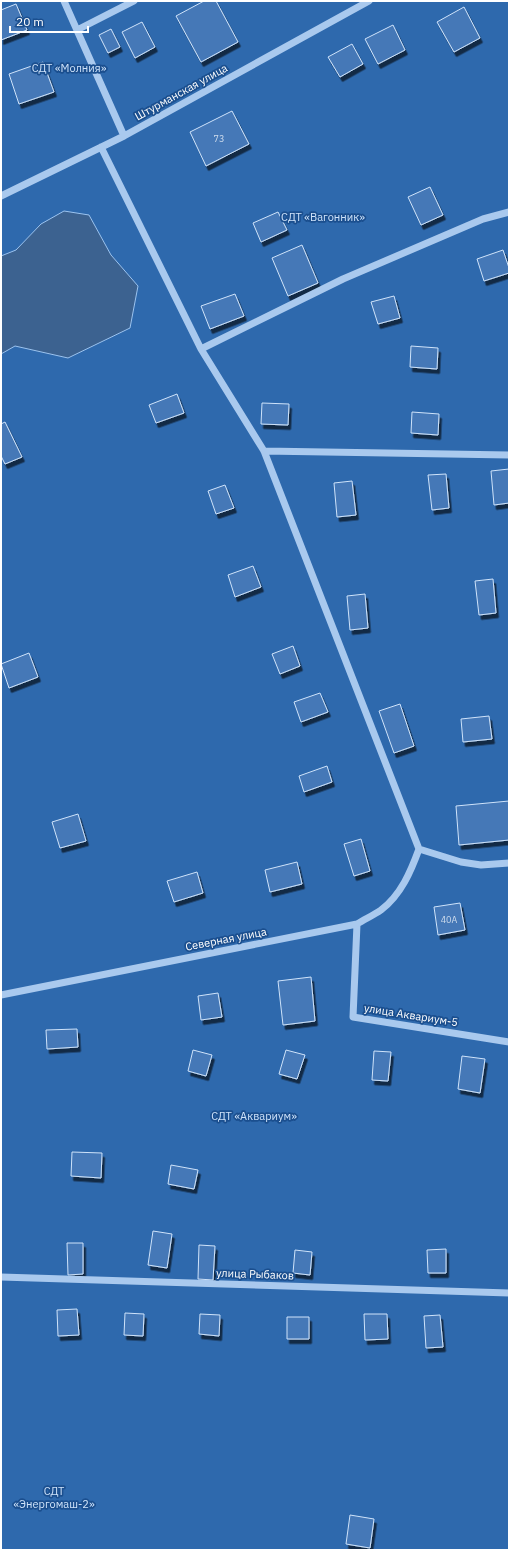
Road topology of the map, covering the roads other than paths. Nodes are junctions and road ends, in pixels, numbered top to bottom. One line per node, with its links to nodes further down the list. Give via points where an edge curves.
1 (64, 1): 4 (street)
2 (134, 1): 4 (street)
3 (369, 1): 5 (street, Штурманская улица)
4 (77, 30): 5 (street)
5 (124, 136): 6 (street, Штурманская улица)
6 (101, 147): 7 (street, Штурманская улица); 9 (street)
7 (1, 196)
8 (509, 212): 9 (street, via 483,219 343,279)
9 (201, 350): 10 (street)
10 (264, 451): 11 (street); 12 (street)
11 (509, 455)
12 (419, 849): 13 (street, via 460,862 481,865); 14 (street, Северная улица, via 401,888 382,909)
13 (509, 863)
14 (357, 924): 15 (street, Северная улица); 16 (street, улица Аквариум-5, via 353,1017)
15 (1, 995)
16 (509, 1042)
17 (1, 1277): 18 (street, улица Рыбаков)
18 (509, 1293)

